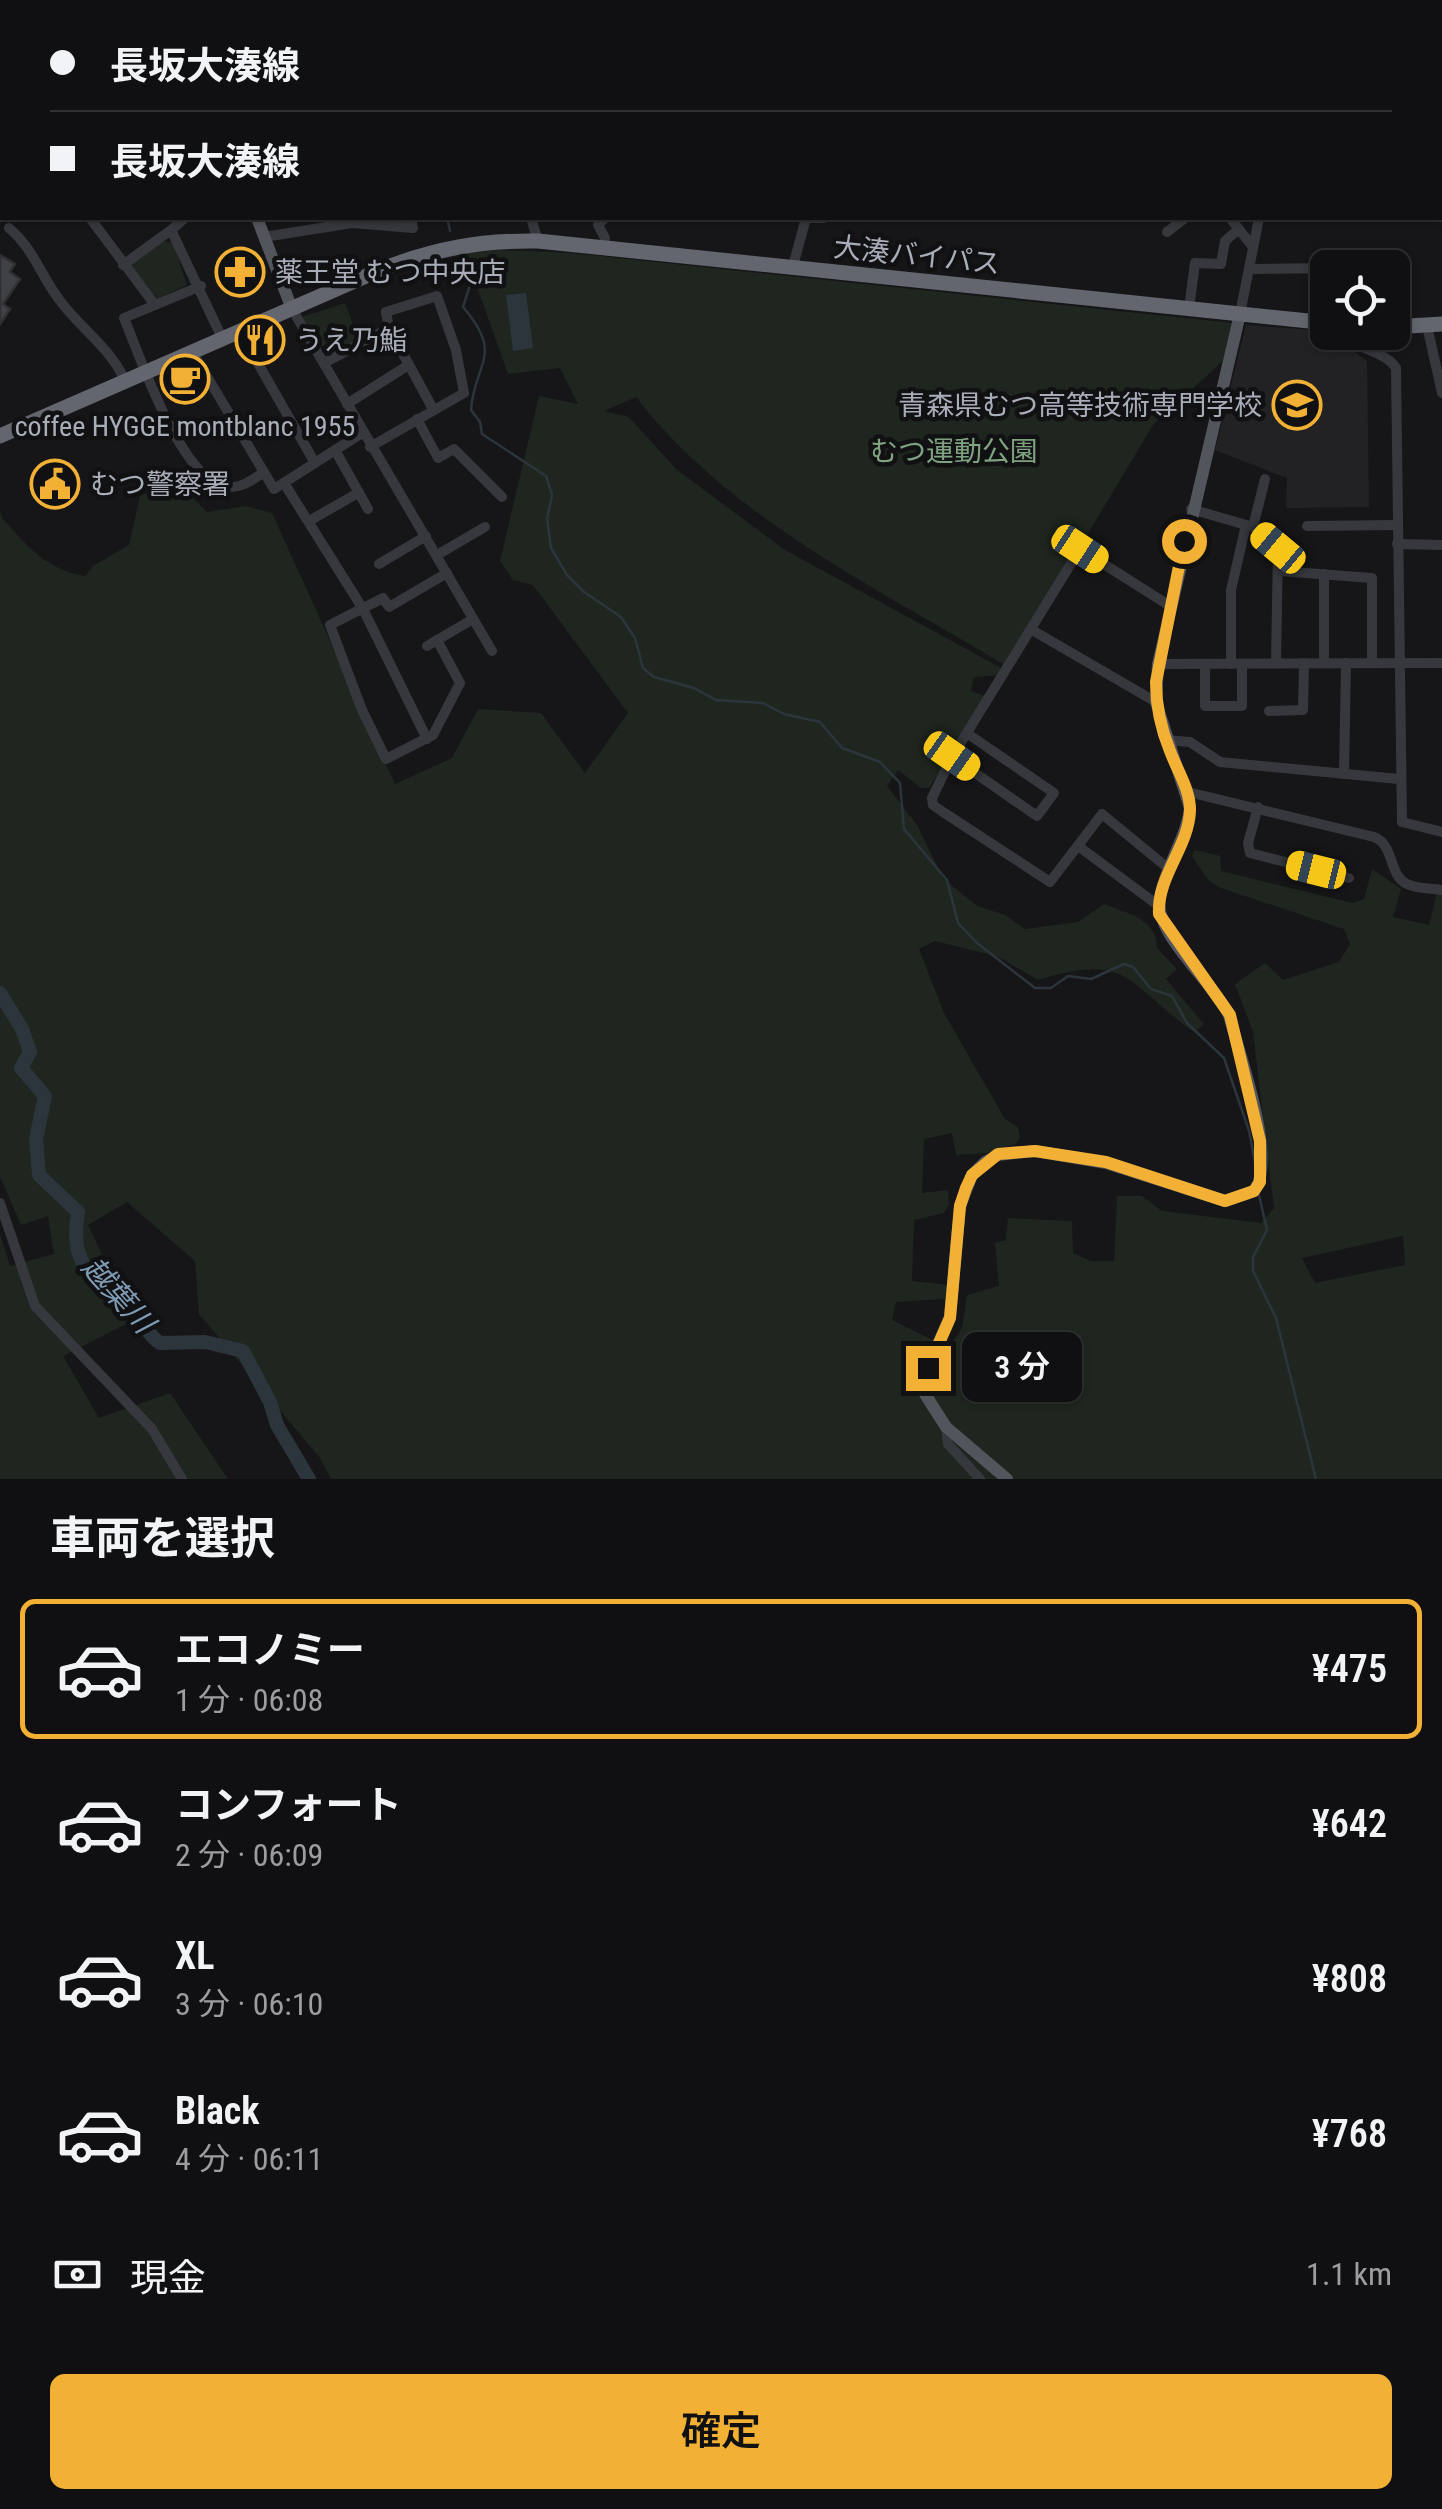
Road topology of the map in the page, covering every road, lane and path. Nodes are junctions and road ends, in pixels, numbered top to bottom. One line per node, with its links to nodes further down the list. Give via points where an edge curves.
1 (96, 220): 19 (street)
2 (184, 220): 13 (street)
3 (258, 220): 15 (main road)
4 (412, 220): 15 (street, via 414,228 352,223)
5 (532, 220): 16 (street)
6 (603, 220): 18 (street)
7 (805, 220): 20 (street)
8 (1181, 220): 14 (street)
9 (1231, 220): 12 (street)
10 (1259, 220): 17 (street)
11 (9, 228): 39 (street)
12 (1238, 229): 17 (street); 25 (street, via 1226,241 1221,264 1195,263)
13 (171, 230): 19 (street); 23 (street)
14 (1166, 232)
15 (264, 237): 26 (main road)
16 (538, 241): 18 (highway, 大湊バイパス); 26 (highway, 大湊バイパス, via 481,242 419,254)
17 (1253, 247): 22 (street)
18 (604, 248): 20 (highway, 大湊バイパス)
19 (123, 265): 24 (street)
20 (793, 266): 25 (highway, 大湊バイパス)
21 (1310, 269): 22 (street)
22 (1249, 270): 27 (street)
23 (200, 286): 24 (street); 33 (street)
24 (154, 305): 38 (street, via 124,318)
25 (1189, 308): 27 (highway, 大湊バイパス)
26 (292, 309): 32 (highway, 大湊バイパス); 36 (street)
27 (1240, 314): 28 (highway, 大湊バイパス); 55 (main road)
28 (1310, 320)
29 (1435, 325): 30 (highway); 40 (street)
30 (1410, 326)
31 (389, 328): 36 (street); 37 (street); 42 (street, via 386,312 437,296 466,388)
32 (240, 332): 33 (highway, 大湊バイパス); 48 (street)
33 (223, 340): 35 (highway, 大湊バイパス)
34 (1370, 350): 57 (street, via 1396,368)
35 (193, 353): 38 (highway, 大湊バイパス); 49 (street)
36 (324, 364): 41 (street)
37 (407, 366): 41 (street); 42 (street)
38 (146, 374): 39 (highway, 大湊バイパス); 49 (street, via 174,436 210,480 243,486)
39 (126, 383): 45 (highway, 大湊バイパス)
40 (1442, 392)
41 (347, 404): 44 (street)
42 (433, 409): 43 (street)
43 (417, 419): 46 (street); 53 (street, via 438,458 454,449)
44 (362, 433): 46 (street); 47 (street)
45 (0, 436)
46 (370, 447): 61 (street)
47 (335, 450): 48 (street); 52 (street)
48 (315, 463): 51 (street)
49 (263, 473): 51 (street, via 274,489)
50 (1265, 479): 58 (street)
51 (284, 483): 56 (street)
52 (358, 493): 54 (street); 56 (street)
53 (502, 497)
54 (368, 509)
55 (1191, 509): 58 (street); 69 (main road)
56 (309, 521): 70 (street)
57 (1397, 525): 59 (street); 62 (street)
58 (1249, 526): 66 (street, via 1278,548); 83 (street, via 1232,590)
59 (1307, 526)
60 (484, 527): 64 (street)
61 (426, 536): 64 (street); 65 (street)
62 (1397, 544): 63 (street); 79 (street)
63 (1442, 545)
64 (437, 556): 67 (street)
65 (380, 564)
66 (1278, 571): 68 (street); 74 (street)
67 (447, 572): 70 (street, via 389,607 383,598); 71 (street)
68 (1324, 574): 76 (street); 78 (street, via 1372,578)
69 (1170, 606): 72 (street, via 1080,549); 81 (main road)
70 (364, 609): 87 (street); 87 (street, via 330,624 362,710 386,759)
71 (473, 619): 73 (street); 87 (street, via 432,643 460,683)
72 (1032, 630): 84 (street); 86 (street)
73 (492, 651)
74 (1276, 663): 75 (street); 83 (street)
75 (1304, 663): 76 (street); 85 (street, via 1303,710)
76 (1324, 663): 77 (street)
77 (1346, 663): 78 (street); 90 (street)
78 (1372, 663): 79 (street)
79 (1399, 663): 80 (street); 91 (street)
80 (1442, 663)
81 (1158, 664): 82 (street); 84 (main road)
82 (1205, 664): 83 (street); 83 (street, via 1206,706 1242,706)
83 (1236, 664)
84 (1156, 702): 88 (main road)
85 (1269, 711)
86 (968, 734): 89 (street); 89 (street, via 1054,793 1038,816)
87 (427, 739)
88 (1166, 740): 90 (street, via 1190,742 1220,762); 92 (main road)
89 (952, 756): 95 (street, via 933,805 1050,882)
90 (1344, 774): 91 (street)
91 (1399, 779): 94 (street, via 1402,822)
92 (1188, 792): 93 (street); 96 (main road, via 1188,824)
93 (1258, 807): 97 (street, via 1250,854); 98 (street, via 1382,840 1400,879)
94 (1442, 832)
95 (1078, 846): 96 (street, via 1102,814); 99 (street)
96 (1170, 870): 99 (main road)
97 (1349, 878)
98 (1442, 890)
99 (1158, 906): 101 (main road, via 1167,930 1230,1015 1260,1141 1260,1182 1254,1191 1225,1201 1106,1162 1035,1151 998,1154 985,1162 960,1206 950,1318 924,1386)
100 (0, 1203): 102 (street, via 35,1306 152,1429)
101 (946, 1427): 103 (street, via 948,1444); 104 (main road)
102 (182, 1479)
103 (980, 1479)
104 (1006, 1479)

